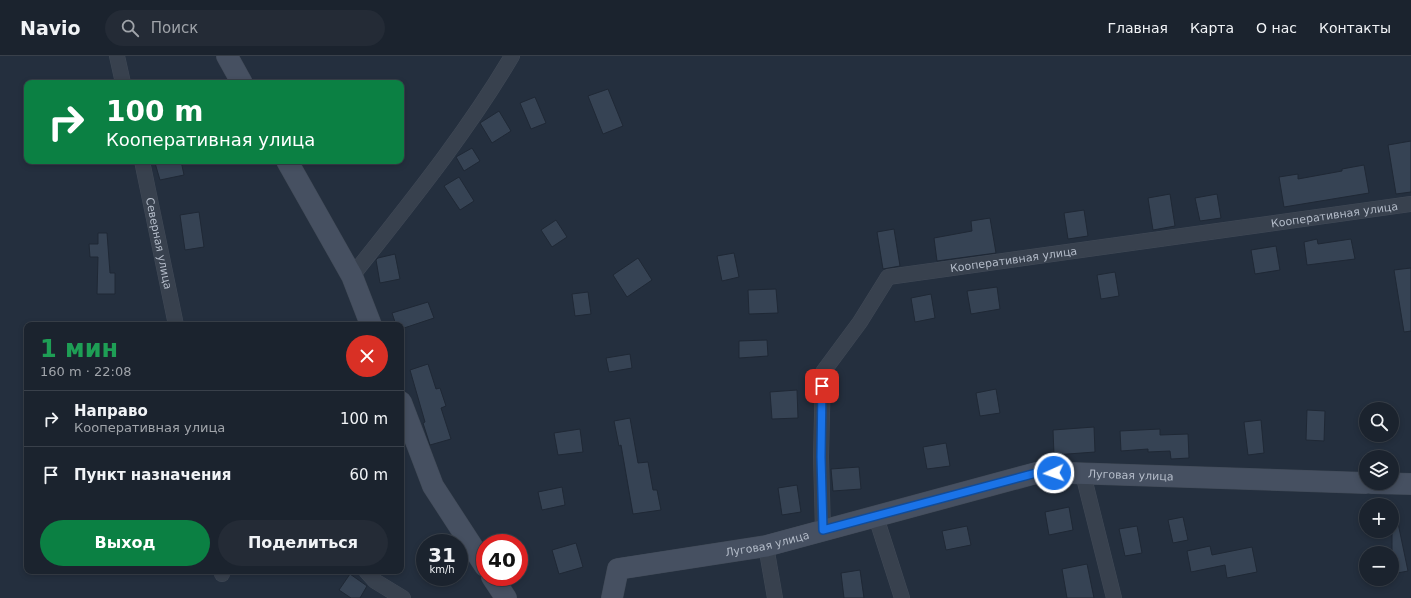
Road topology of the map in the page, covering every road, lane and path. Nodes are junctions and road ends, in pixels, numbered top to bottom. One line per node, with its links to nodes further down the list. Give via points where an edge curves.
1 (116, 56): 4 (street)
2 (227, 56): 5 (street)
3 (512, 56): 9 (street, via 492,91 445,157)
4 (122, 80)
5 (240, 80)
6 (143, 164): 10 (street, Северная улица)
7 (289, 164): 9 (street)
8 (1411, 204): 18 (street, Кооперативная улица, via 888,277 860,322 823,372)
9 (352, 276): 11 (street)
10 (175, 322)
11 (370, 322)
12 (404, 410): 20 (street, via 433,486)
13 (1083, 474): 14 (street, Луговая улица); 17 (street, Луговая улица, via 1040,472); 28 (street)
14 (1359, 483)
15 (1399, 484): 16 (street)
16 (1411, 484)
17 (876, 516): 18 (street, Луговая улица); 27 (street)
18 (823, 530): 19 (street, Луговая улица)
19 (766, 546): 25 (street, Луговая улица, via 618,568); 26 (street)
20 (476, 552)
21 (369, 574): 23 (street)
22 (498, 586): 24 (street)
23 (403, 598)
24 (506, 598)
25 (612, 598)
26 (775, 598)
27 (902, 598)
28 (1114, 598)

